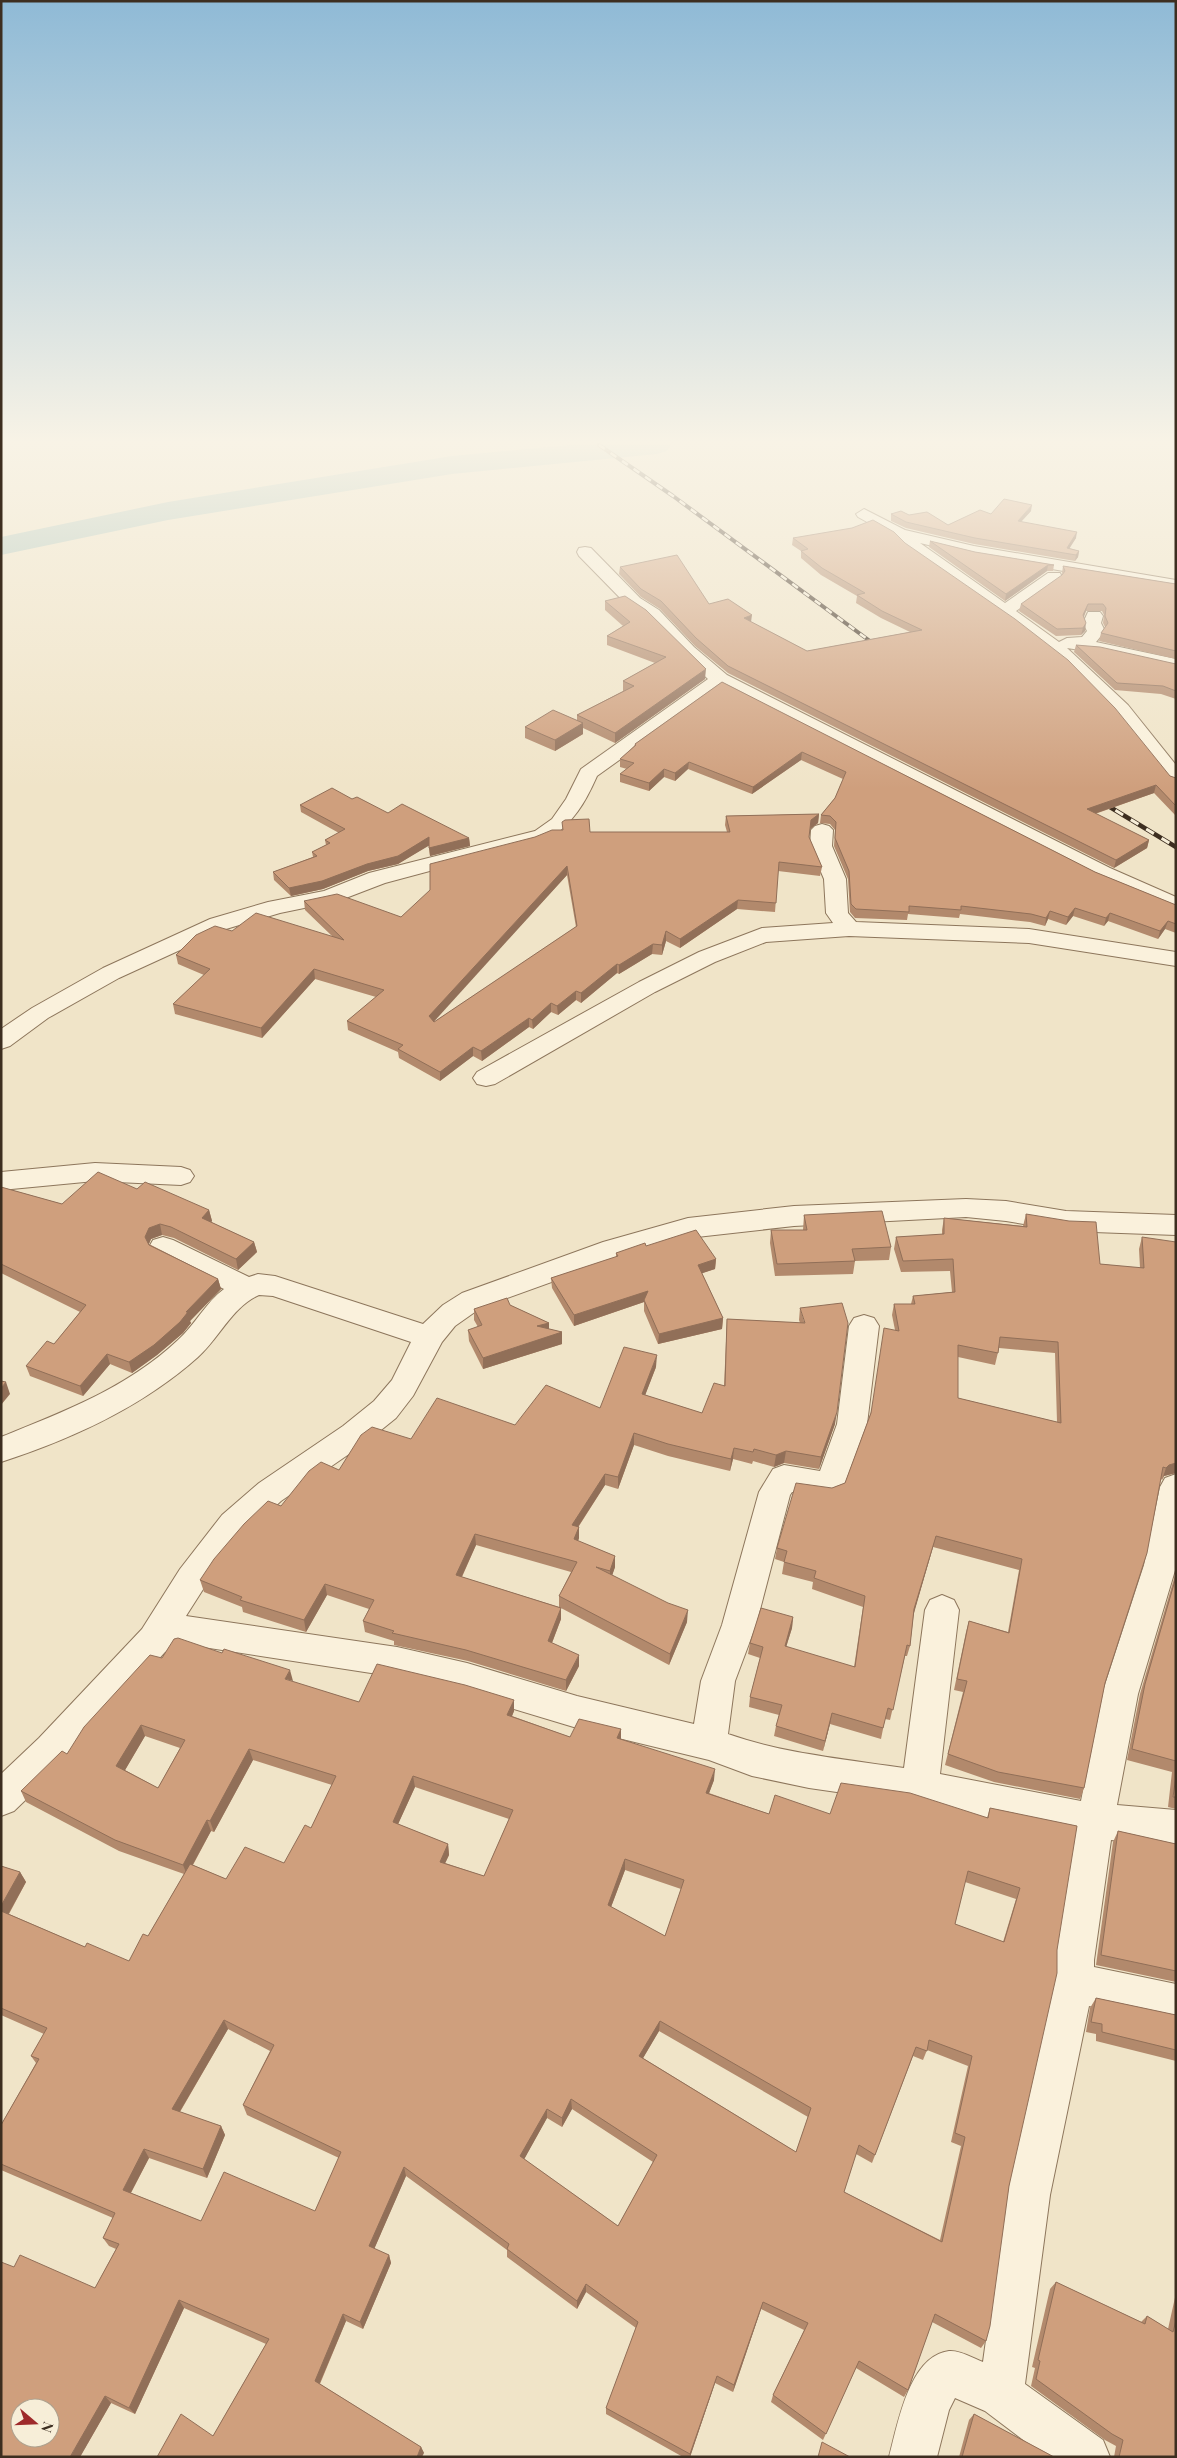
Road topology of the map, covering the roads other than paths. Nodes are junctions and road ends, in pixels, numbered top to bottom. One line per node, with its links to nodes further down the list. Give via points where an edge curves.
1 (593, 560): 10 (street, via 634,602 653,614)
2 (932, 560): 6 (street)
3 (1030, 560): 5 (street)
4 (1054, 577): 6 (street)
5 (1176, 585)
6 (1004, 611): 8 (street)
7 (1094, 616): 8 (street, via 1092,623 1096,631 1087,642)
8 (1055, 643): 9 (street, via 1118,651); 11 (street, via 1121,709)
9 (1176, 665)
10 (720, 679): 13 (street, via 1102,872); 16 (street, via 588,773 576,799 559,823 542,835 377,878 330,896 218,924 111,973 40,1013)
11 (1176, 779)
12 (822, 830): 14 (street, via 821,846 835,879 837,913)
13 (1176, 905)
14 (849, 929): 15 (street, via 1029,936); 17 (street, via 762,935 706,957 647,986)
15 (1176, 959)
16 (1, 1041)
17 (486, 1078)
18 (181, 1176): 19 (street, via 95,1172)
19 (1, 1181)
20 (1176, 1225): 24 (street, via 1066,1220 966,1208 794,1216 688,1228 613,1249 472,1300 452,1310)
21 (163, 1247): 22 (street)
22 (247, 1288): 24 (street, via 258,1284 275,1286); 25 (street, via 231,1299 189,1348 137,1389 95,1412)
23 (864, 1326): 29 (street, via 852,1424 830,1485 784,1478 775,1492 739,1625 718,1681)
24 (428, 1337): 28 (street, via 397,1396 380,1413 269,1492 228,1527 192,1574)
25 (1, 1450)
26 (1176, 1487): 32 (street, via 1160,1565 1120,1694)
27 (942, 1610): 30 (street)
28 (154, 1640): 29 (street, via 190,1630 396,1662); 31 (street, via 52,1750)
29 (709, 1744): 30 (street, via 752,1759 809,1771)
30 (920, 1787): 32 (street)
31 (1, 1799)
32 (1095, 1821): 33 (street); 34 (street, via 1074,1960)
33 (1176, 1828)
34 (1074, 1983): 35 (street); 36 (street, via 1028,2195)
35 (1176, 2004)
36 (1002, 2395): 37 (street, via 957,2375 940,2377 932,2388); 38 (street)
37 (913, 2457)
38 (1086, 2457)

